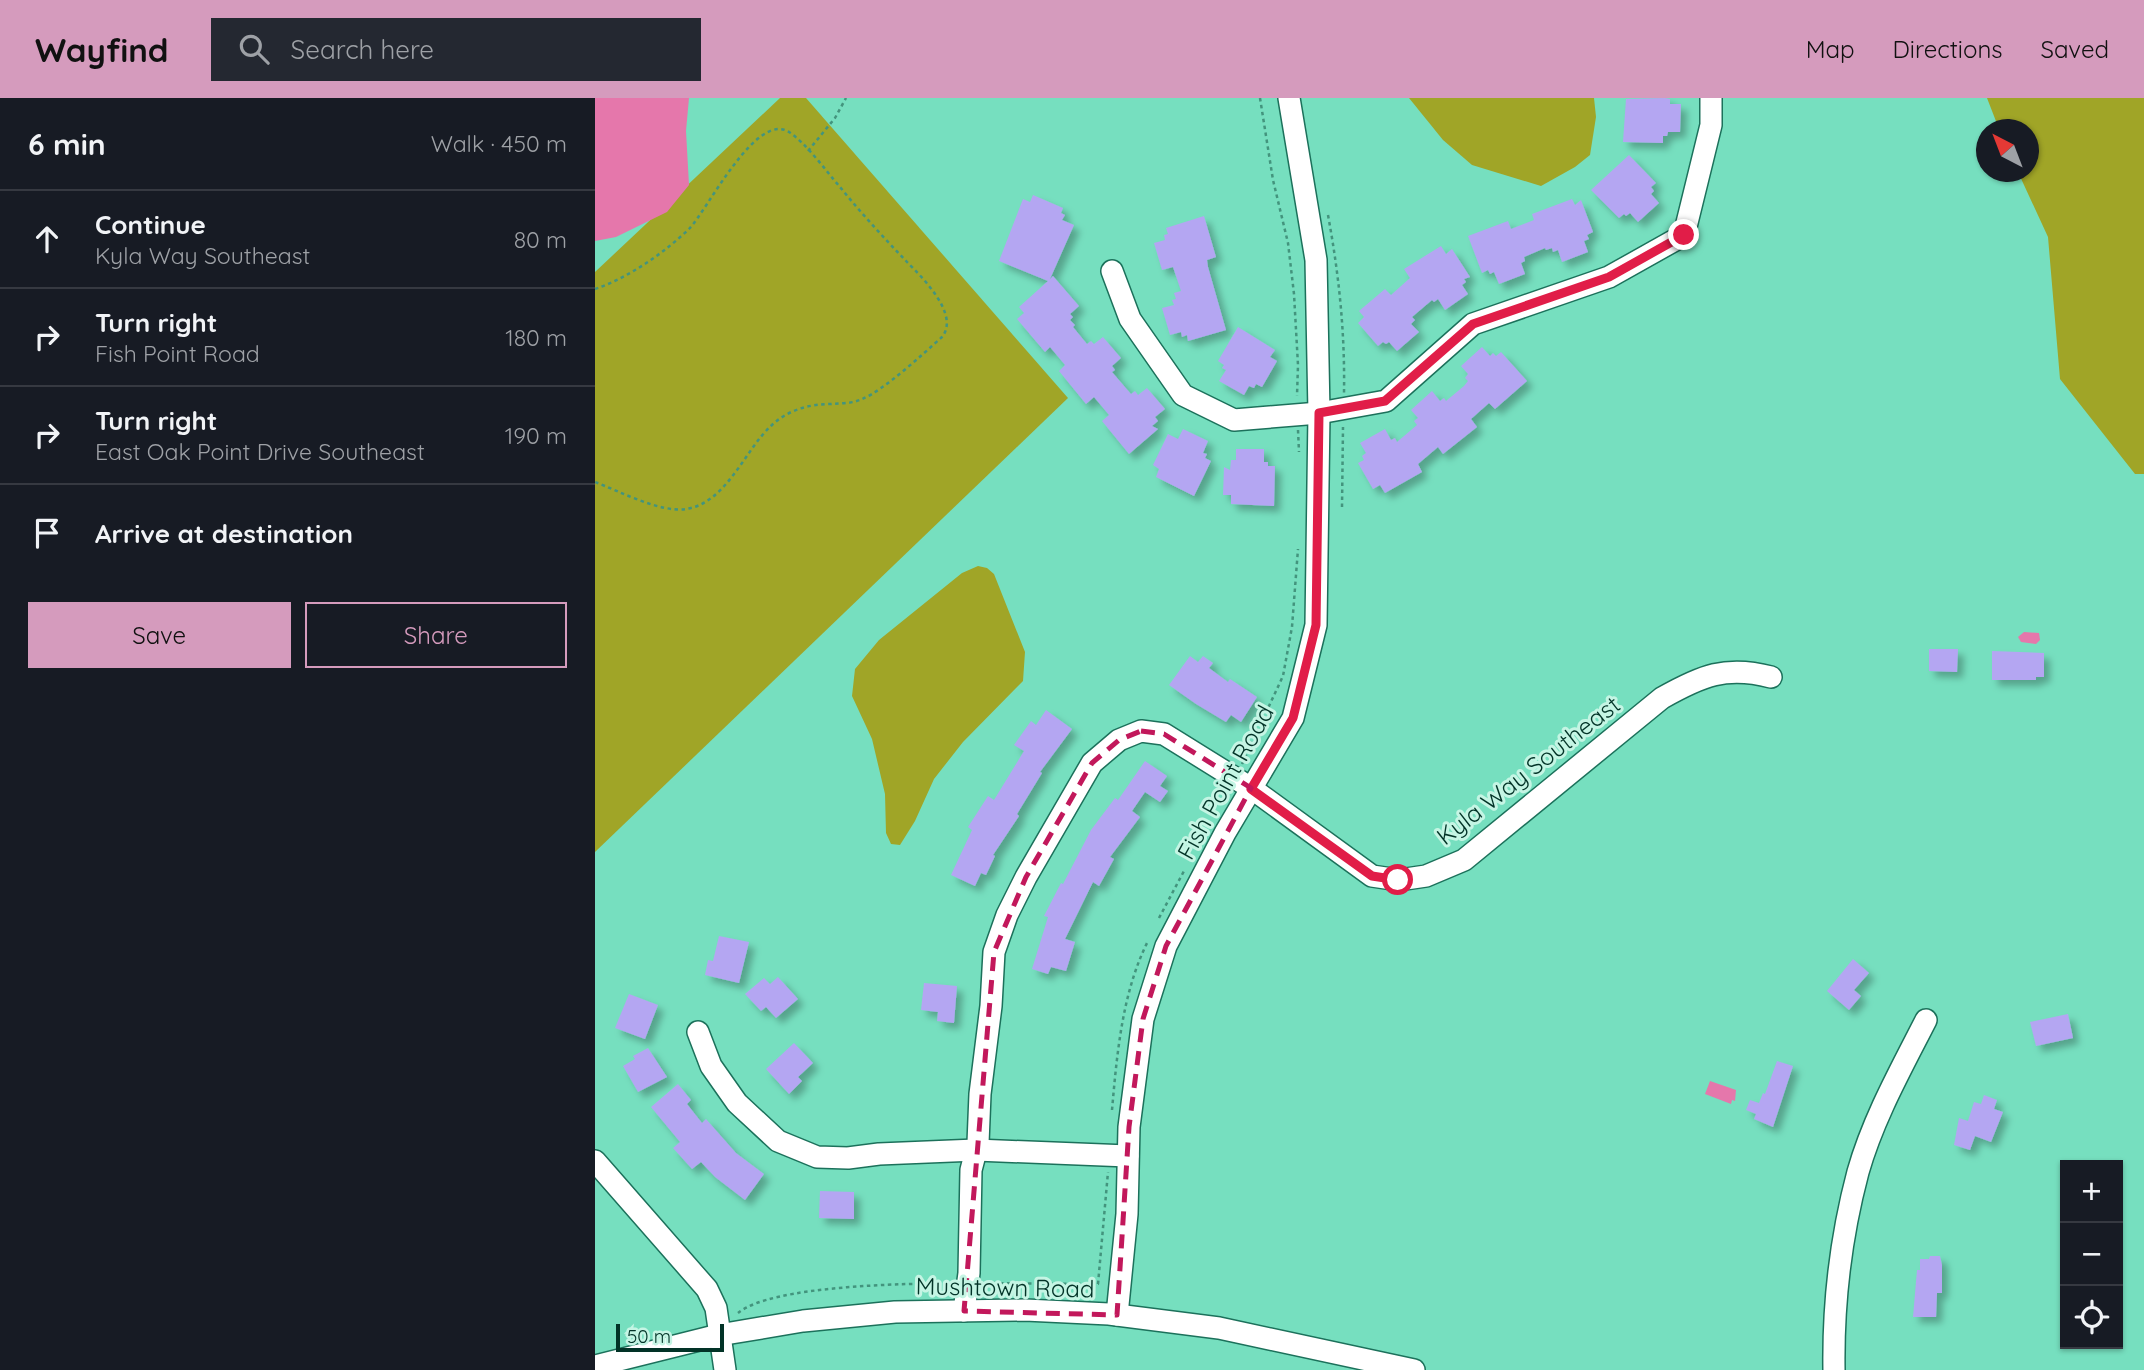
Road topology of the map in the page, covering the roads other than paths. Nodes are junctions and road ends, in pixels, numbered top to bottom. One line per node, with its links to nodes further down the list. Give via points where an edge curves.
1 (1289, 98): 4 (street, Fish Point Road, via 1316,260)
2 (1711, 98): 4 (street, via 1711,125 1684,235 1609,277 1473,324 1385,401)
3 (1112, 271): 4 (street, via 1130,319 1183,395 1234,421)
4 (1319, 413): 6 (street, Fish Point Road, via 1316,625 1293,718)
5 (1771, 677): 6 (street, Kyla Way Southeast, via 1749,671 1716,673 1662,698 1464,860 1426,876 1398,880 1372,876)
6 (1243, 783): 9 (street, Kyla Way Southeast, via 1164,734 1140,731 1119,740 1092,763 1026,877 994,952); 10 (street, Fish Point Road, via 1166,946 1143,1019 1129,1127)
7 (1926, 1020): 18 (street, via 1886,1098 1858,1172 1840,1262)
8 (698, 1032): 9 (street, via 711,1066 737,1103 778,1141 817,1157)
9 (976, 1150): 10 (street); 12 (street, Kyla Way Southeast)
10 (1118, 1155): 13 (street, Fish Point Road, via 1127,1214)
11 (595, 1161): 14 (street, via 707,1289 716,1308)
12 (964, 1311): 13 (street, Mushtown Road); 14 (street, Mushtown Road, via 882,1313)
13 (1117, 1315): 17 (street, Mushtown Road, via 1219,1328)
14 (718, 1328): 15 (street, Mushtown Road); 16 (street)
15 (595, 1366)
16 (725, 1370)
17 (1414, 1370)
18 (1834, 1370)

